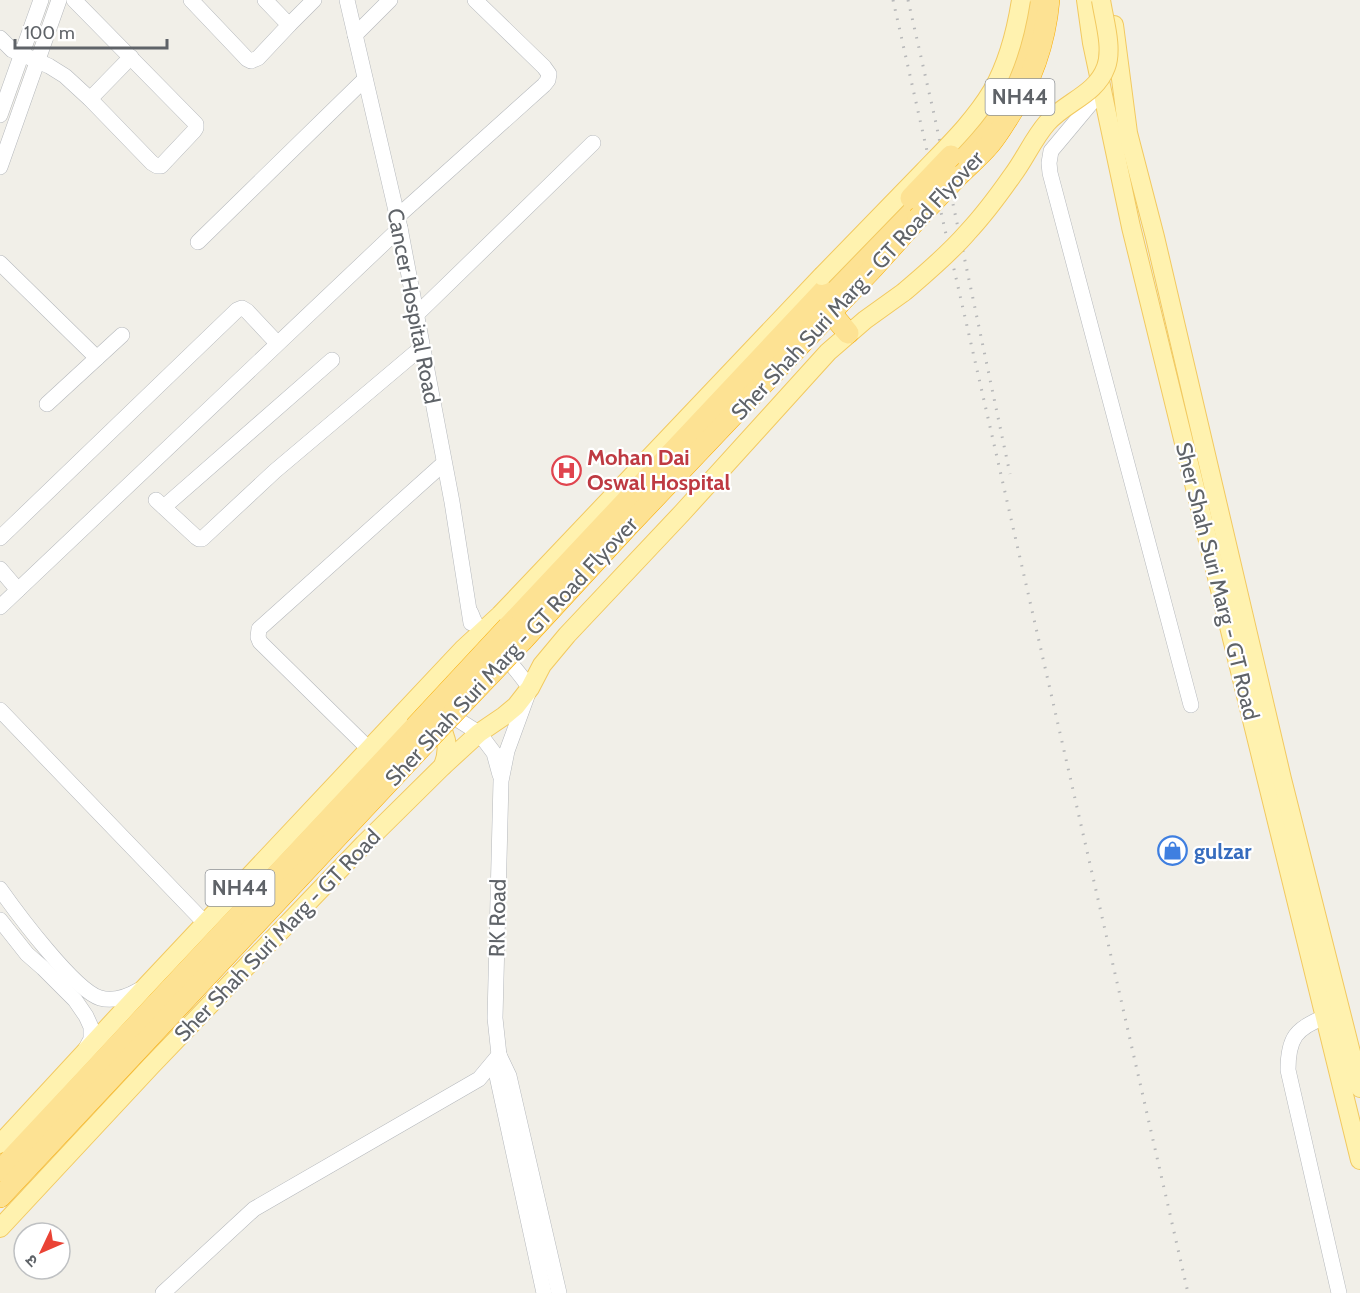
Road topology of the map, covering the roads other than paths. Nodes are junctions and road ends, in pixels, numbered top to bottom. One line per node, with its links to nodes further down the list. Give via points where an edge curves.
1 (41, 0): 19 (street)
2 (59, 0): 21 (street)
3 (74, 0): 20 (street)
4 (191, 0): 16 (street, via 251,61)
5 (265, 0): 16 (street)
6 (314, 0): 16 (street)
7 (347, 0): 17 (street, Cancer Hospital Road)
8 (390, 0): 17 (street)
9 (475, 0): 29 (street, via 544,68 548,80)
10 (1021, 0): 32 (main road, bridge, via 1002,71 981,108 822,276)
11 (1033, 0): 28 (highway, Sher Shah Suri Marg - GT Road Flyover / NH44, bridge, via 1028,31 1011,76 982,125 951,156)
12 (1049, 0): 28 (highway, Sher Shah Suri Marg - GT Road Flyover / NH44, bridge, via 1037,59 1014,109 991,143 957,177)
13 (1086, 0): 23 (main road, Sher Shah Suri Marg - GT Road)
14 (1101, 0): 35 (main road, Sher Shah Suri Marg - GT Road, bridge, via 1109,57 1095,86 1045,125 1014,173 958,243 904,292)
15 (1109, 0): 69 (main road, Sher Shah Suri Marg - GT Road, via 1128,133)
16 (290, 25)
17 (355, 35): 22 (street, Cancer Hospital Road)
18 (0, 38): 19 (street)
19 (21, 54): 21 (street); 25 (street)
20 (131, 57): 24 (street); 24 (street, via 196,124 165,163 152,163)
21 (37, 60): 24 (street, via 65,76); 27 (street)
22 (365, 79): 29 (street, Cancer Hospital Road); 30 (street)
23 (1102, 90): 53 (street, via 1051,151 1050,173); 66 (main road, Sher Shah Suri Marg - GT Road, via 1131,227)
24 (90, 99)
25 (0, 115)
26 (593, 143): 34 (street)
27 (0, 167)
28 (915, 208): 32 (highway, Sher Shah Suri Marg - GT Road Flyover / NH44); 33 (highway, Sher Shah Suri Marg - GT Road Flyover / NH44, via 874,267)
29 (398, 223): 34 (street, Cancer Hospital Road); 37 (street)
30 (198, 242)
31 (0, 263): 39 (street)
32 (804, 304): 48 (main road); 49 (highway, Sher Shah Suri Marg - GT Road Flyover / NH44)
33 (831, 313): 35 (highway); 49 (highway, Sher Shah Suri Marg - GT Road Flyover / NH44, via 629,525)
34 (416, 315): 38 (street, Cancer Hospital Road)
35 (856, 327): 52 (main road, Sher Shah Suri Marg - GT Road, via 801,380 567,635 542,665)
36 (122, 335): 39 (street)
37 (278, 343): 43 (street, via 247,311 237,310); 45 (street)
38 (422, 347): 40 (street, via 275,471 202,539 160,503); 42 (street, Cancer Hospital Road)
39 (97, 358): 41 (street)
40 (332, 360)
41 (47, 404)
42 (444, 463): 47 (street, Cancer Hospital Road); 57 (street, via 259,629 260,642)
43 (0, 538)
44 (0, 569): 45 (street)
45 (18, 590): 46 (street)
46 (0, 607)
47 (471, 613): 48 (street); 50 (street, via 470,632)
48 (481, 633): 50 (main road, NH44); 52 (street)
49 (516, 633): 55 (highway, Sher Shah Suri Marg - GT Road Flyover / NH44, bridge)
50 (463, 649): 51 (main road, NH44)
51 (439, 675): 55 (main road, NH44); 56 (street, via 434,690 440,707)
52 (530, 688): 56 (main road, Sher Shah Suri Marg - GT Road / NH44, via 516,706); 59 (street)
53 (1191, 705)
54 (0, 710): 62 (street)
55 (416, 727): 57 (main road, NH44); 58 (main road, via 414,713 433,719 441,727 448,746); 72 (highway, Sher Shah Suri Marg - GT Road Flyover / NH44); 73 (highway, Sher Shah Suri Marg - GT Road Flyover / NH44)
56 (479, 733): 58 (main road, Sher Shah Suri Marg - GT Road / NH44); 59 (street, via 494,753)
57 (370, 750): 62 (main road, NH44)
58 (443, 766): 74 (main road, Sher Shah Suri Marg - GT Road / NH44, via 151,1066)
59 (501, 781): 68 (street, RK Road, via 495,1018)
60 (0, 889): 63 (street)
61 (0, 920): 64 (street)
62 (206, 924): 65 (main road, NH44)
63 (40, 940): 64 (street); 65 (street, via 51,956 98,997 121,999)
64 (27, 954): 67 (street, via 75,1000 86,1016 91,1039)
65 (147, 985): 67 (main road, NH44)
66 (1325, 1017): 71 (main road, Sher Shah Suri Marg - GT Road); 78 (street, via 1302,1028 1295,1037 1288,1070)
67 (82, 1055): 70 (main road, NH44)
68 (500, 1055): 75 (street, via 479,1079 254,1209); 76 (street, RK Road, via 496,1076); 77 (street, RK Road, via 509,1076)
69 (1360, 1088)
70 (0, 1144)
71 (1360, 1160)
72 (0, 1171)
73 (0, 1197)
74 (0, 1228)
75 (163, 1293)
76 (544, 1293)
77 (559, 1293)
78 (1339, 1293)

